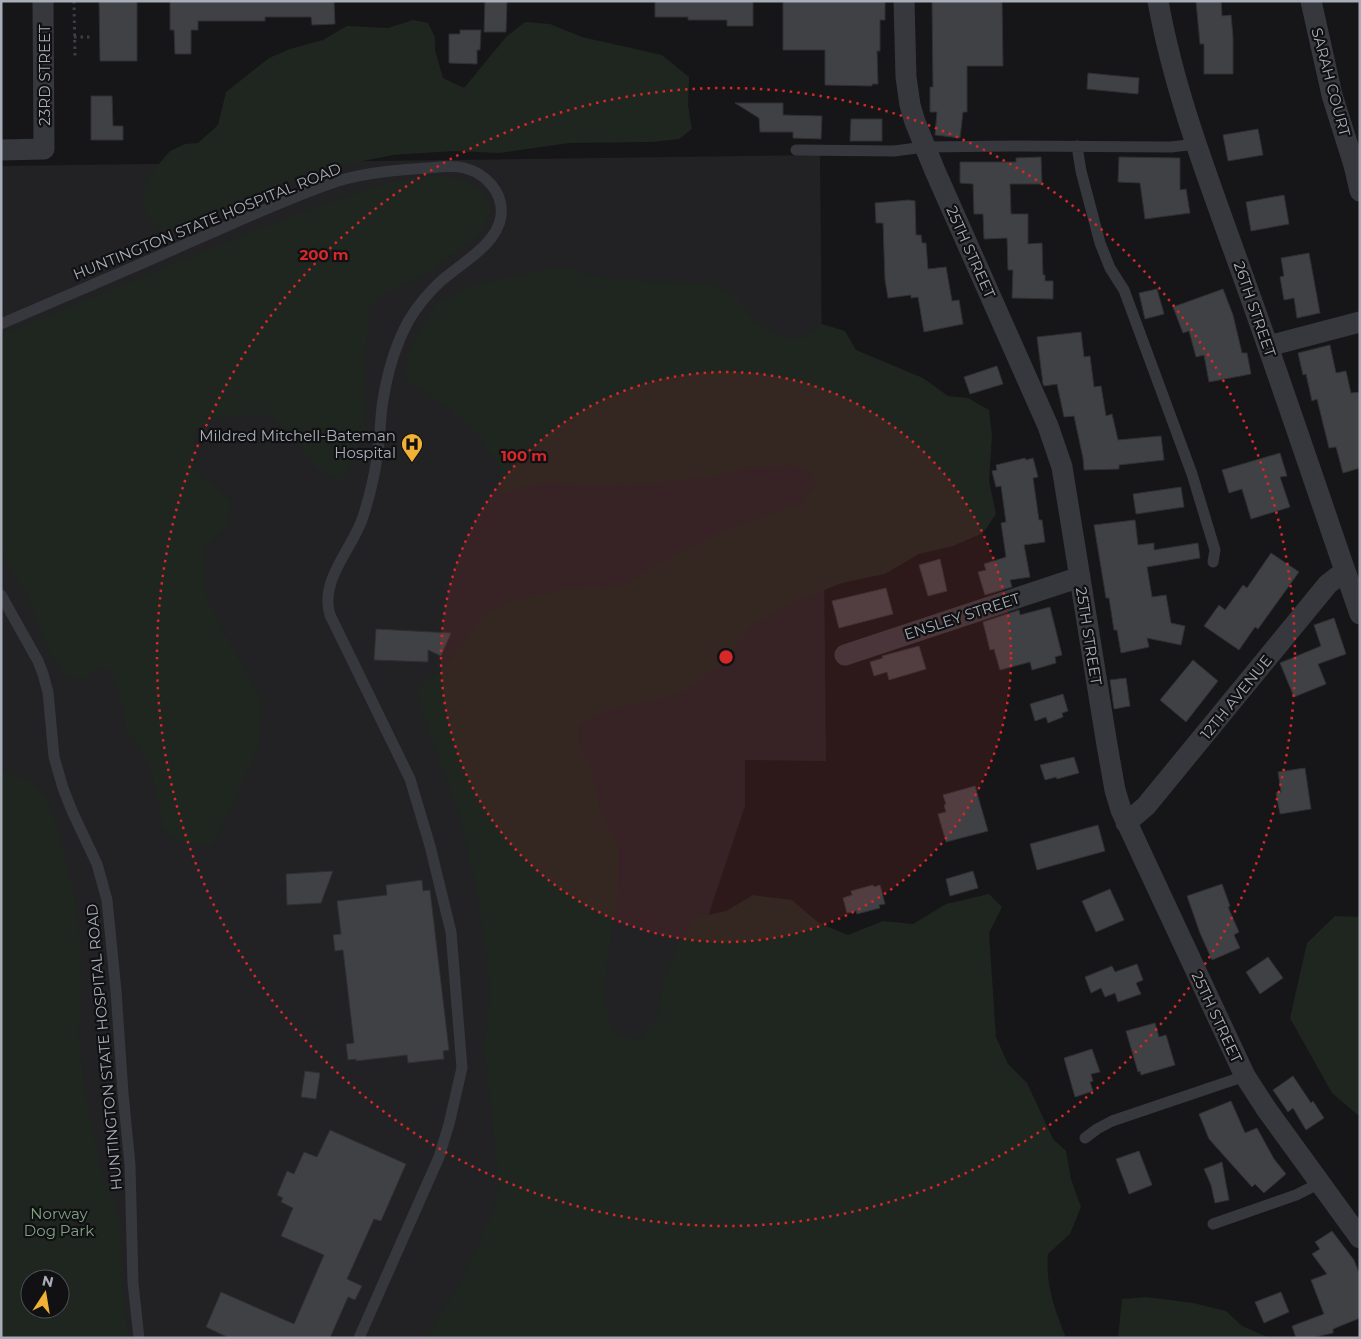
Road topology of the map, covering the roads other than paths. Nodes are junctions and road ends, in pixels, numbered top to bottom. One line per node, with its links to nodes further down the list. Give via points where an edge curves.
1 (43, 1): 8 (street, 23RD STREET, via 44,149)
2 (904, 1): 7 (street, 25TH STREET, via 907,90)
3 (1158, 1): 5 (street, 26TH STREET, via 1176,79)
4 (1311, 1): 10 (street, SARAH COURT, via 1332,95)
5 (1196, 144): 6 (lane, via 1171,147); 13 (street, 26TH STREET)
6 (1077, 146): 7 (lane); 14 (lane, via 1100,243 1124,290 1192,474 1215,550)
7 (925, 147): 9 (lane, via 894,151); 16 (street, 25TH STREET, via 1056,446)
8 (1, 150)
9 (796, 150)
10 (1360, 191)
11 (1360, 322): 13 (street)
12 (1, 324): 27 (lane, HUNTINGTON STATE HOSPITAL ROAD, via 286,202 354,177 410,169 463,168 484,177 498,196 501,216 494,236 426,295 398,343 386,382 378,455 367,502 361,523 327,592 326,604 330,615 410,779 430,846 451,932 462,1068 439,1157)
13 (1268, 346): 15 (street, 26TH STREET)
14 (1213, 562)
15 (1345, 571): 18 (street, 26TH STREET); 20 (street, 12TH AVENUE, via 1328,584 1146,806)
16 (1080, 577): 19 (street, ENSLEY STREET); 20 (street, 25TH STREET, via 1115,790)
17 (1, 594): 26 (lane, HUNTINGTON STATE HOSPITAL ROAD, via 43,674 48,692 54,757 72,811 97,864 107,900 130,1164 133,1284)
18 (1360, 614)
19 (845, 654)
20 (1126, 823): 21 (street, 25TH STREET)
21 (1245, 1076): 22 (lane, via 1112,1121); 23 (street, 25TH STREET)
22 (1085, 1138)
23 (1320, 1183): 24 (lane, via 1296,1195); 25 (street, 25TH STREET)
24 (1213, 1224)
25 (1360, 1238)
26 (139, 1338)
27 (359, 1338)

